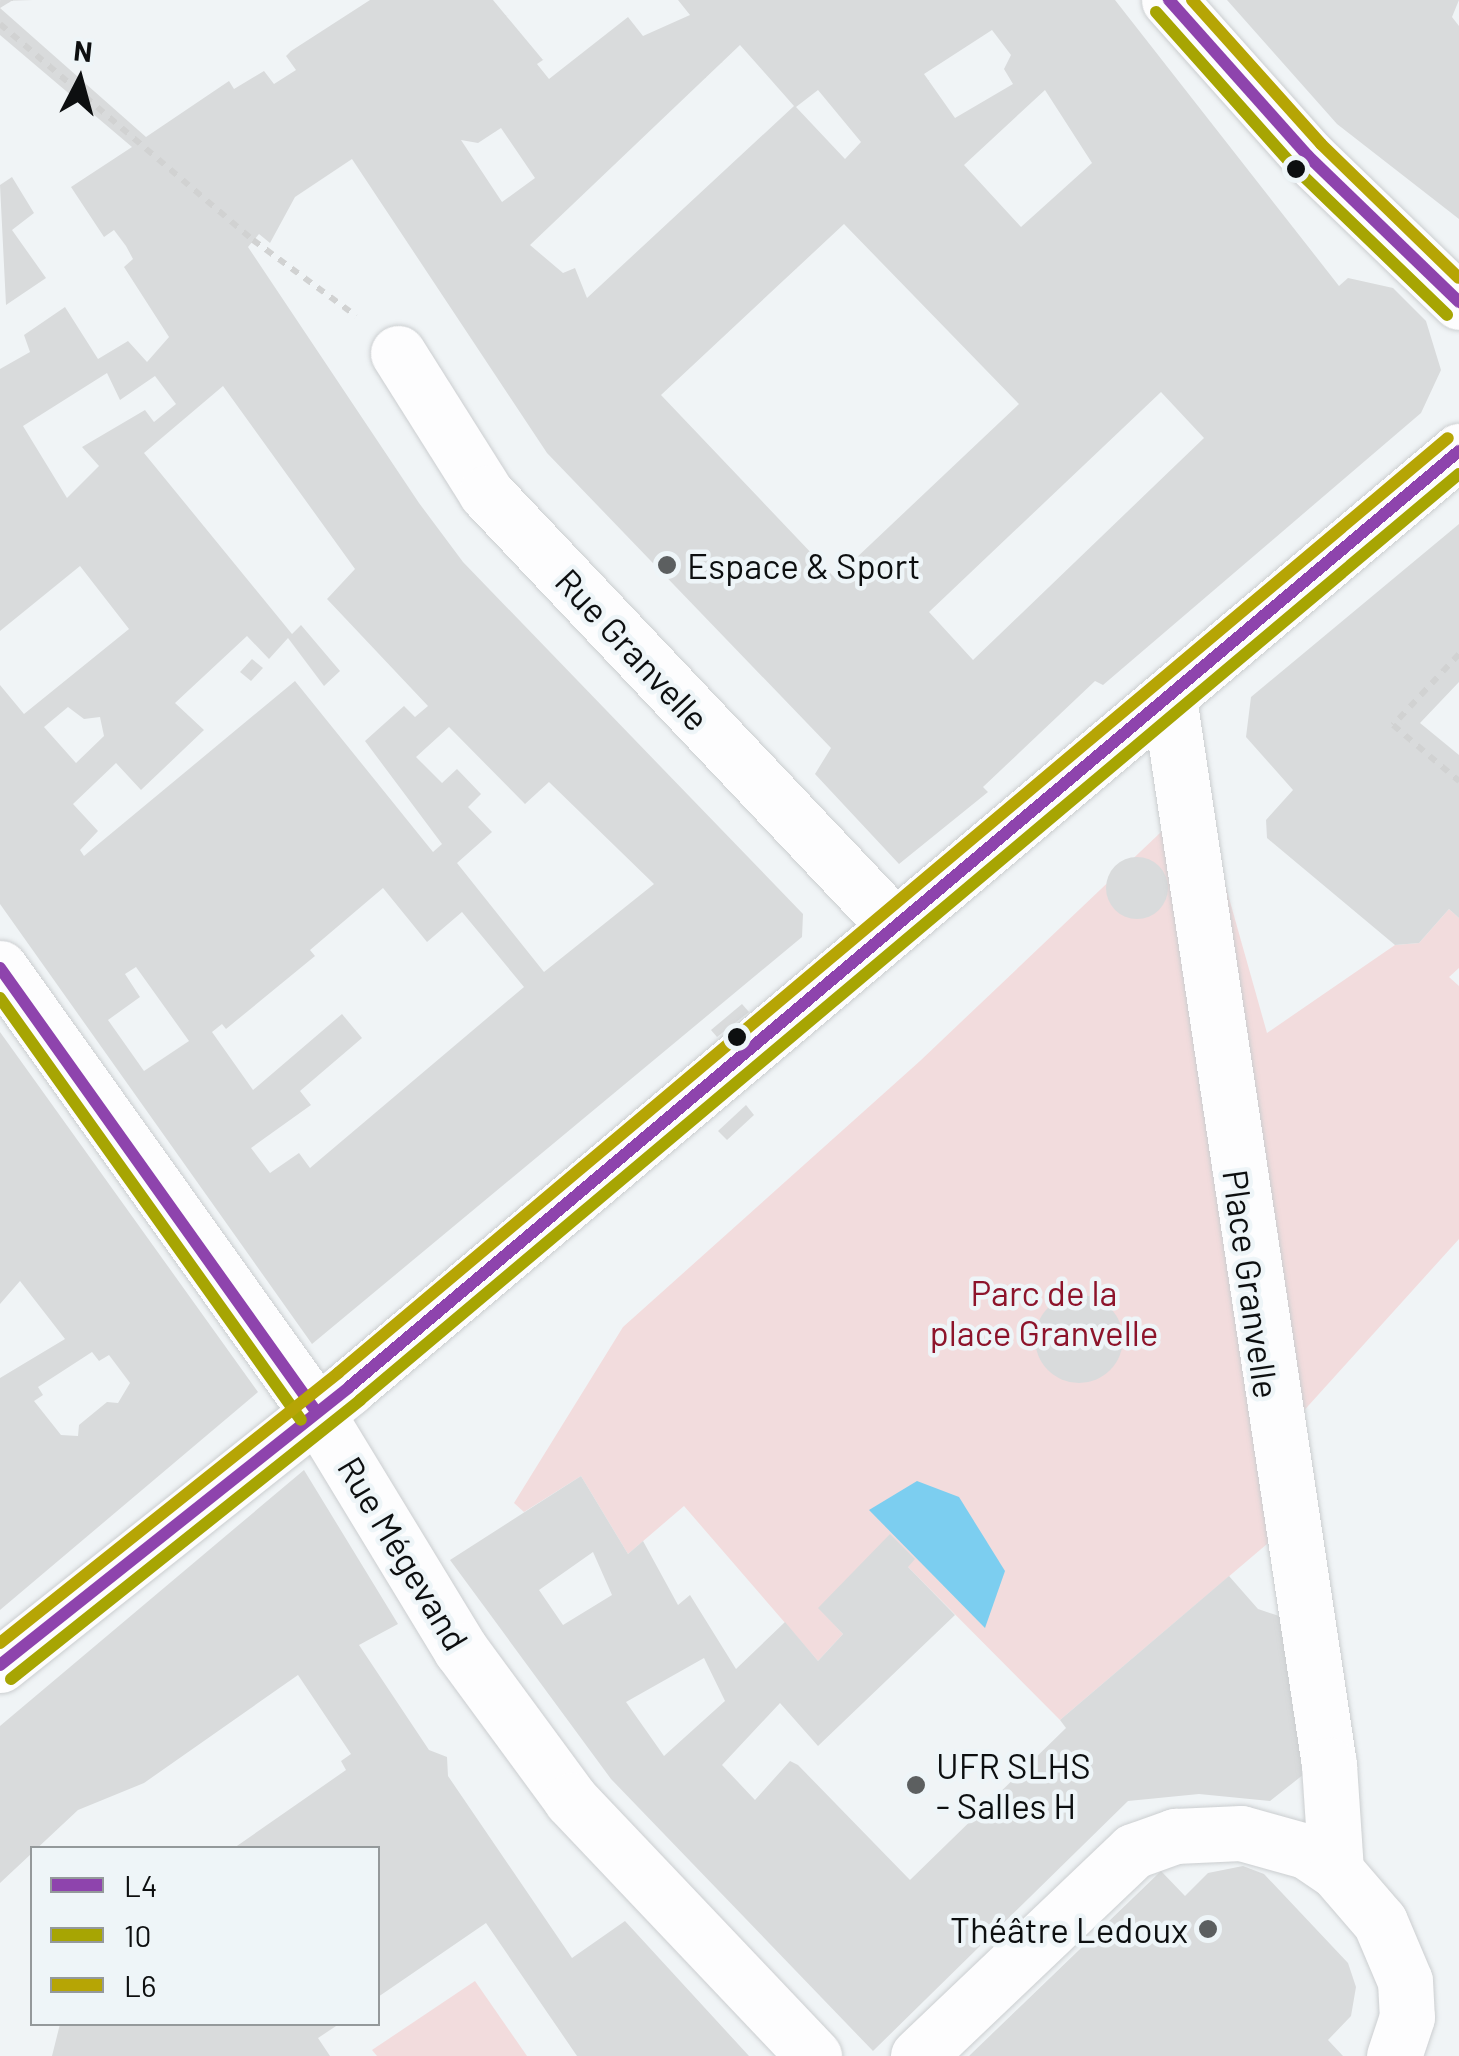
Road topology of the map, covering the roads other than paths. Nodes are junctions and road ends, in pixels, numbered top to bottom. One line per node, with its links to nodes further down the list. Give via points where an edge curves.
1 (1169, 0): 2 (street, via 1308,156)
2 (1459, 302)
3 (384, 340): 6 (street, Rue Granvelle, via 486,493)
4 (1459, 451): 5 (street)
5 (1169, 698): 6 (street); 10 (street, Place Granvelle, via 1329,1766)
6 (894, 925): 8 (street)
7 (0, 968): 8 (street, Rue Mégevand)
8 (315, 1410): 9 (street); 11 (street, Rue Mégevand, via 460,1650 571,1800)
9 (0, 1665)
10 (1336, 1870): 12 (street, via 1306,1851 1241,1833 1175,1836 1134,1851); 13 (street, via 1380,1922 1405,1981 1407,2017)
11 (814, 2056)
12 (918, 2056)
13 (1394, 2056)

